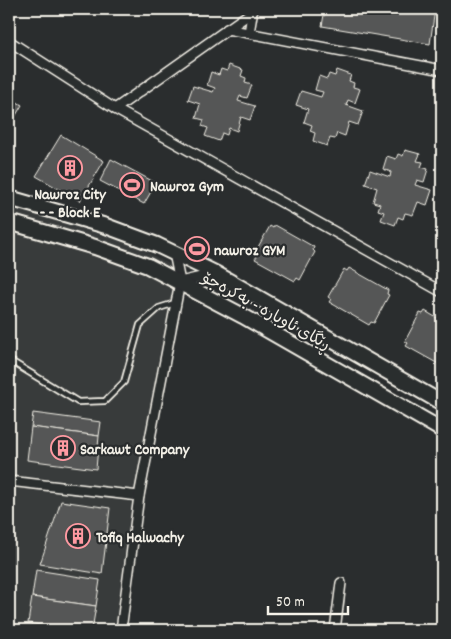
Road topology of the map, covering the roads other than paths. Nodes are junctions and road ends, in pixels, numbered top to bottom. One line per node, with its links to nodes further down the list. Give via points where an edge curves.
1 (252, 10): 2 (street); 3 (street)
2 (227, 29): 3 (street); 6 (street)
3 (248, 33): 5 (street)
4 (9, 41): 6 (street)
5 (442, 70)
6 (115, 109): 14 (street)
7 (9, 198): 9 (main road)
8 (9, 222): 11 (main road, ڕێگای ئاوبارە - بەکرەجۆ)
9 (158, 245): 10 (main road); 11 (main road, via 156,257)
10 (174, 253): 12 (main road); 13 (street)
11 (148, 266): 13 (main road, ڕێگای ئاوبارە - بەکرەجۆ)
12 (221, 277): 13 (street); 15 (main road); 18 (main road)
13 (180, 282): 15 (main road, ڕێگای ئاوبارە - بەکرەجۆ); 16 (street)
14 (442, 290)
15 (214, 300): 19 (main road, ڕێگای ئاوبارە - بەکرەجۆ)
16 (176, 303): 17 (lane, via 159,308 140,325 124,382 105,401 78,402); 21 (street)
17 (9, 360)
18 (442, 403)
19 (442, 430)
20 (9, 481): 21 (street)
21 (139, 496): 23 (street)
22 (341, 583): 24 (street)
23 (121, 630)
24 (335, 630)

